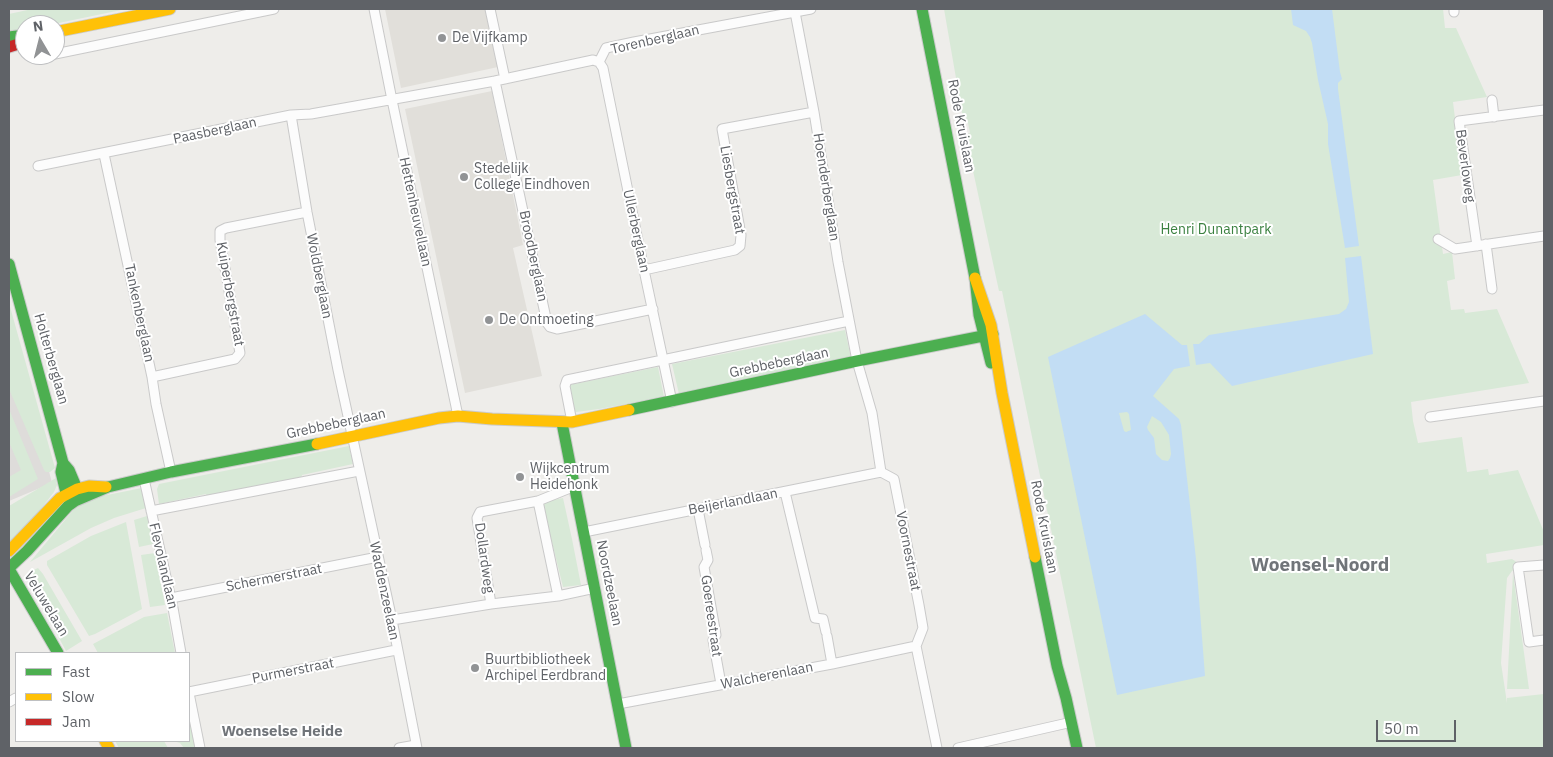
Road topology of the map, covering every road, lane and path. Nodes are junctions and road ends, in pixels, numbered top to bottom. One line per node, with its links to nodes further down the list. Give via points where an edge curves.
1 (170, 9): 8 (street)
2 (274, 9): 9 (street)
3 (374, 9): 13 (street, Hettenheuvellaan)
4 (490, 9): 11 (street)
5 (811, 9): 7 (street, Torenberglaan)
6 (922, 9): 30 (street, Rode Kruislaan, via 976,278 988,313)
7 (795, 12): 10 (street, Torenberglaan, via 606,48); 16 (street, Hoenderberglaan)
8 (65, 30)
9 (65, 52)
10 (599, 62): 11 (street, Torenberglaan, via 593,60); 26 (street, Ullerberglaan, via 603,68)
11 (505, 79): 12 (street, Torenberglaan)
12 (495, 81): 13 (street, Torenberglaan); 28 (street, Broodberglaan, via 547,323 557,329)
13 (392, 100): 17 (street, Paasberglaan); 36 (street, Hettenheuvellaan)
14 (1492, 100): 18 (street)
15 (1544, 110): 18 (street, Beverloweg)
16 (814, 112): 26 (street, Liesbergstraat, via 722,129 741,235 740,246 736,250); 29 (street, Hoenderberglaan)
17 (290, 115): 19 (street, Paasberglaan); 21 (street, Woldberglaan)
18 (1494, 116): 24 (street, Beverloweg, via 1459,121)
19 (104, 154): 20 (street, Paasberglaan); 33 (street, Tankenberglaan)
20 (38, 166)
21 (307, 212): 33 (street, Kuiperbergstraat, via 220,231 240,354 235,358); 39 (street, Woldberglaan)
22 (1544, 236): 24 (street)
23 (1438, 239): 24 (street, via 1455,249)
24 (1481, 245): 27 (street, Beverloweg)
25 (9, 264): 46 (street, Holterberglaan, via 64,462 69,470)
26 (644, 270): 28 (street, Ullerberglaan)
27 (1492, 289)
28 (653, 309): 31 (street, Ullerberglaan)
29 (849, 321): 31 (street, Grebbeberglaan); 32 (street, Hoenderberglaan)
30 (988, 335): 32 (street, Grebbeberglaan); 70 (street, Rode Kruislaan)
31 (664, 360): 35 (street, Ullerberglaan); 38 (street, Grebbeberglaan, via 567,380)
32 (857, 361): 35 (street, Grebbeberglaan); 42 (street, via 872,413)
33 (152, 377): 41 (street, Tankenberglaan)
34 (1544, 401): 37 (street)
35 (672, 402): 38 (street, Grebbeberglaan)
36 (458, 416): 38 (street, Grebbeberglaan); 39 (street, Grebbeberglaan)
37 (1430, 418)
38 (567, 422): 44 (street, Noordzeelaan)
39 (353, 437): 40 (street, Waddenzeelaan); 41 (street, Grebbeberglaan)
40 (360, 471): 49 (street); 52 (street, Waddenzeelaan)
41 (171, 472): 43 (street, Grebbeberglaan)
42 (881, 472): 45 (street, Beijerlandlaan); 61 (street, Voornestraat, via 894,479 923,628)
43 (144, 478): 46 (street, Grebbeberglaan, via 108,487 89,486); 49 (street, Flevolandlaan)
44 (575, 486): 47 (street, Dollardweg); 50 (street, Noordzeelaan)
45 (785, 492): 48 (street, Beijerlandlaan); 65 (street, via 815,618 823,619)
46 (73, 494): 51 (street, via 60,498); 54 (street, via 68,506)
47 (538, 501): 56 (street); 58 (street, Dollardweg, via 480,512 478,518)
48 (698, 509): 50 (street, Beijerlandlaan); 66 (street, Goereestraat, via 708,560 704,567)
49 (151, 512): 57 (street, Flevolandlaan)
50 (584, 532): 55 (street, Noordzeelaan)
51 (9, 551)
52 (378, 557): 57 (street, Schermerstraat); 59 (street, Waddenzeelaan)
53 (1544, 565): 60 (street, via 1518,566 1529,642)
54 (9, 568): 63 (street, Veluwelaan)
55 (595, 588): 56 (street, Dollardweg); 69 (street, Noordzeelaan)
56 (558, 596): 58 (street, Dollardweg)
57 (171, 598): 64 (street, Flevolandlaan)
58 (490, 604): 59 (street, Dollardweg)
59 (392, 620): 62 (street, Waddenzeelaan)
60 (1544, 640)
61 (916, 646): 65 (street, Walcherenlaan); 75 (street, Voornestraat)
62 (396, 650): 67 (street, Purmerstraat); 71 (street, Waddenzeelaan)
63 (57, 652)
64 (181, 652)
65 (832, 664): 66 (street, Walcherenlaan)
66 (721, 684): 69 (street, Walcherenlaan)
67 (190, 693)
68 (190, 698): 72 (street)
69 (618, 704): 74 (street, Noordzeelaan)
70 (1068, 723): 76 (street); 77 (street, Rode Kruislaan); 78 (street, Rode Kruislaan)
71 (416, 747): 73 (street)
72 (200, 748)
73 (399, 748)
74 (626, 748)
75 (937, 748)
76 (958, 748)
77 (1070, 748)
78 (1077, 748)

